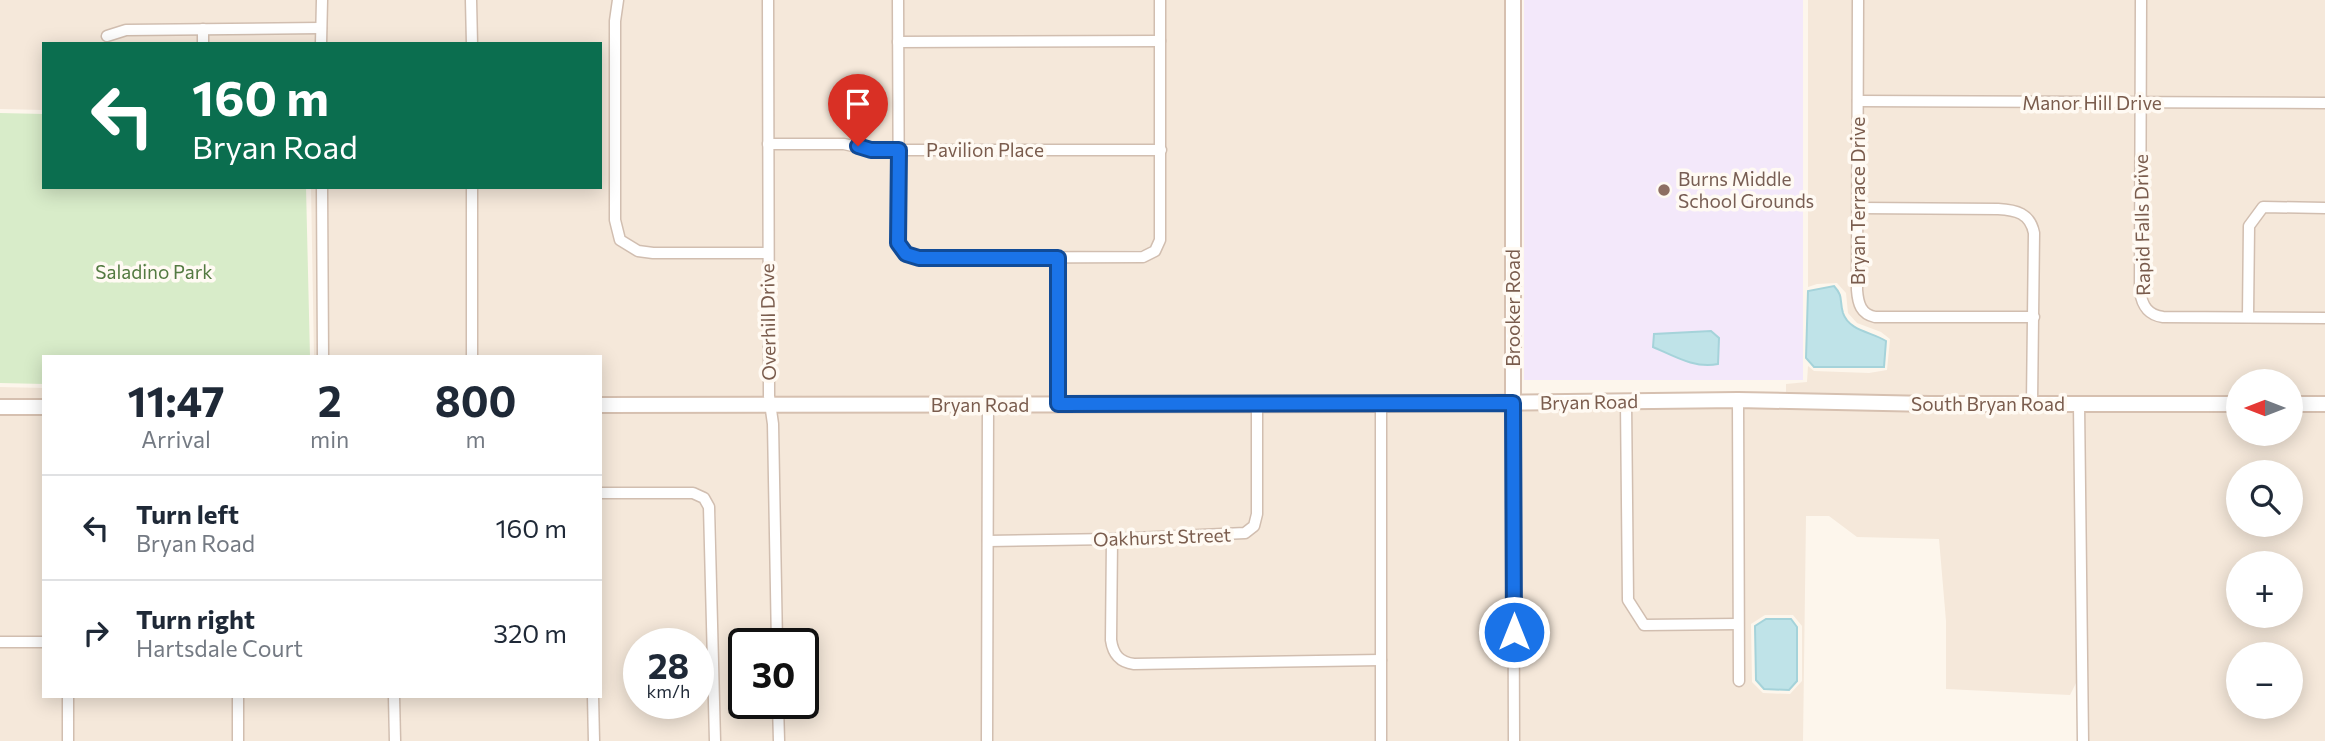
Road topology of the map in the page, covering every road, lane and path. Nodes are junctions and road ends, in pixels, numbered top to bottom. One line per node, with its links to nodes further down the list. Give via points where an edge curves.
1 (322, 0): 10 (street)
2 (471, 0): 16 (street)
3 (618, 0): 28 (street, via 615,220 620,240 638,251 653,253)
4 (768, 0): 21 (street, Overhill Drive)
5 (898, 0): 17 (street)
6 (1160, 0): 13 (street)
7 (1513, 0): 37 (street, Brooker Road)
8 (1858, 0): 18 (street, Bryan Terrace Drive)
9 (2141, 0): 19 (street, Rapid Falls Drive)
10 (321, 28): 11 (street); 15 (street)
11 (203, 29): 12 (street, via 125,30); 14 (street)
12 (107, 36)
13 (1160, 41): 17 (street); 23 (street)
14 (203, 42)
15 (321, 42)
16 (471, 42)
17 (898, 42): 22 (street)
18 (1858, 101): 19 (street, Manor Hill Drive); 26 (street, Bryan Terrace Drive)
19 (2141, 103): 20 (street, Manor Hill Drive); 31 (street, Rapid Falls Drive, via 2140,291 2144,307 2163,317)
20 (2325, 103)
21 (768, 144): 22 (street, Pavilion Place); 28 (street, Overhill Drive)
22 (899, 150): 23 (street, Pavilion Place); 29 (street, via 898,243 906,254 919,258)
23 (1161, 150): 29 (street, via 1156,251 1143,257)
24 (322, 189): 33 (street)
25 (472, 189): 34 (street)
26 (1859, 208): 30 (street, via 2021,212 2033,229); 30 (street, Bryan Terrace Drive, via 1857,301 1868,316)
27 (2325, 208): 31 (street, via 2263,207 2249,226)
28 (767, 253): 39 (street, Overhill Drive)
29 (1058, 258): 40 (street)
30 (2034, 317): 38 (street)
31 (2248, 317): 32 (street, Rapid Falls Drive)
32 (2325, 318)
33 (323, 355)
34 (472, 355)
35 (1738, 400): 36 (street, Bryan Road); 38 (street, South Bryan Road); 54 (street)
36 (1626, 402): 37 (street, Bryan Road); 54 (street, via 1628,600 1644,625)
37 (1513, 403): 42 (street, Bryan Road); 73 (street, Brooker Road)
38 (2032, 403): 43 (street, South Bryan Road)
39 (769, 404): 47 (street, Bryan Road); 48 (street, Bryan Road); 55 (street, Overhill Drive, via 774,424)
40 (1058, 404): 41 (street, Bryan Road); 48 (street, Bryan Road)
41 (1257, 404): 42 (street, Bryan Road); 52 (street, Oakhurst Street, via 1257,514 1250,530)
42 (1381, 404): 58 (street)
43 (2079, 404): 44 (street, South Bryan Road); 74 (street)
44 (2226, 404)
45 (2303, 404): 46 (street)
46 (2325, 404)
47 (602, 405)
48 (988, 405): 53 (street)
49 (0, 407): 50 (street)
50 (42, 407)
51 (602, 492): 69 (street, via 693,493 709,507)
52 (1112, 539): 53 (street, Oakhurst Street); 58 (street, via 1111,640 1123,662)
53 (988, 541): 71 (street)
54 (1738, 624): 59 (street)
55 (777, 628)
56 (0, 642): 57 (street)
57 (42, 642)
58 (1381, 660): 72 (street)
59 (1739, 681)
60 (68, 698): 65 (street)
61 (238, 698): 66 (street)
62 (394, 698): 67 (street)
63 (593, 698): 68 (street)
64 (778, 719): 70 (street)
65 (68, 741)
66 (238, 741)
67 (395, 741)
68 (594, 741)
69 (715, 741)
70 (779, 741)
71 (987, 741)
72 (1381, 741)
73 (1514, 741)
74 (2083, 741)

